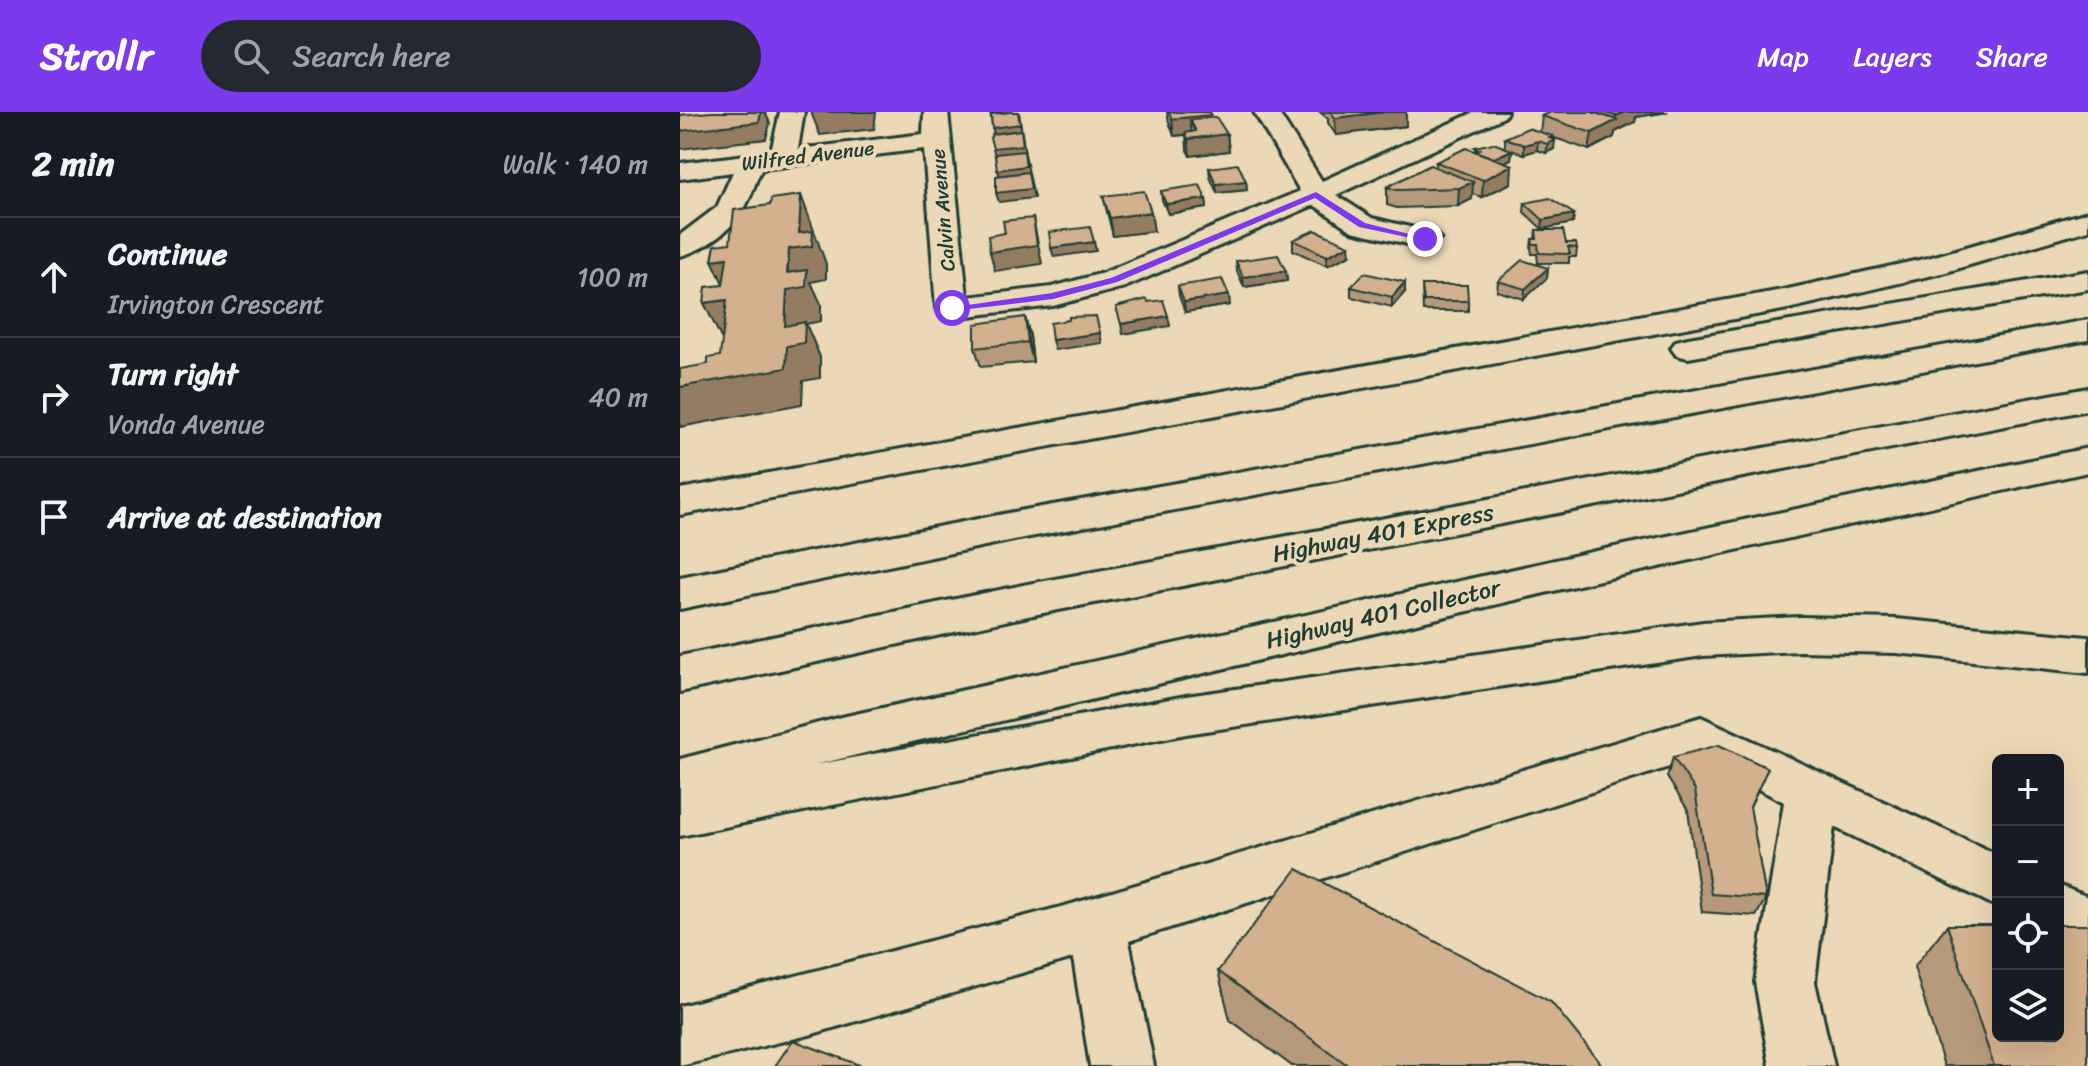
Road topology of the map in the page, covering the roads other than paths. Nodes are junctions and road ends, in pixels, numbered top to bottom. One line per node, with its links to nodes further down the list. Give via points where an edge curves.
1 (792, 112): 5 (main road)
2 (1266, 112): 8 (main road)
3 (1495, 112): 8 (main road)
4 (936, 126): 5 (main road, Wilfred Avenue); 8 (main road, Calvin Avenue, via 952,308 1053,296 1114,280)
5 (783, 159): 6 (main road, Wilfred Avenue)
6 (754, 162): 7 (main road, Wilfred Avenue); 11 (main road, via 743,175 736,200 709,232)
7 (680, 171)
8 (1316, 194): 10 (main road, via 1362,225)
9 (2088, 221): 18 (main road, via 1935,266 1788,299)
10 (1425, 239)
11 (680, 247)
12 (2088, 266): 14 (main road)
13 (2088, 280): 14 (main road)
14 (1853, 320): 19 (main road)
15 (2088, 330): 20 (main road, via 1034,522)
16 (2088, 399): 22 (main road, Highway 401 Express, via 1028,600)
17 (2088, 460): 23 (main road, Highway 401 Collector, via 907,722)
18 (680, 502)
19 (680, 526)
20 (680, 593)
21 (2088, 655): 25 (main road, via 1931,637 1757,634 1703,639 1186,715)
22 (680, 674)
23 (680, 781)
24 (1812, 791): 26 (main road); 28 (main road, via 1701,737); 32 (main road, via 1785,982)
25 (680, 813)
26 (1992, 879)
27 (2064, 914): 29 (main road)
28 (1097, 924): 30 (main road, via 841,998); 31 (main road)
29 (2088, 926)
30 (680, 1037)
31 (1122, 1066)
32 (1802, 1066)

